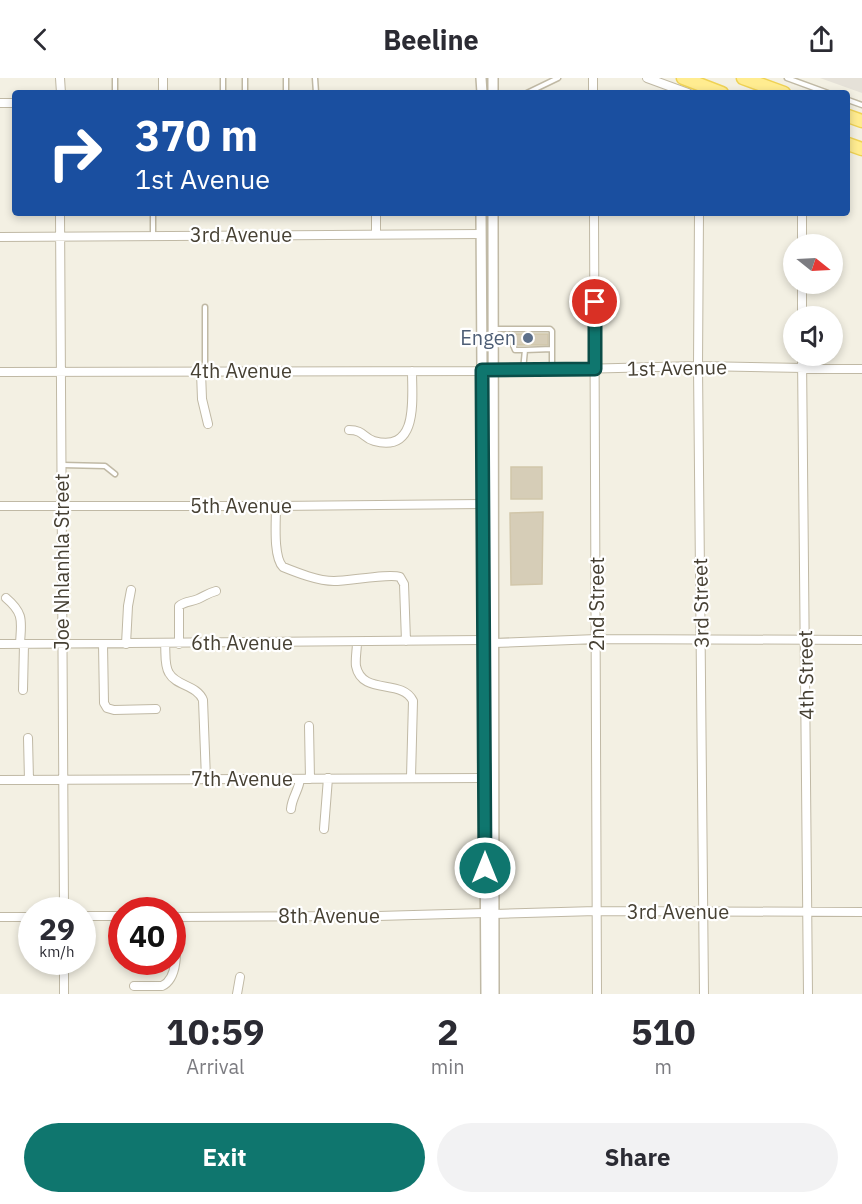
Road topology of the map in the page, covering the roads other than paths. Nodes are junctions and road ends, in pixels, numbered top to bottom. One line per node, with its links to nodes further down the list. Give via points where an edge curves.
1 (558, 78): 6 (lane)
2 (647, 78): 7 (street)
3 (683, 78): 8 (main road)
4 (743, 78): 9 (main road)
5 (787, 78): 10 (lane)
6 (533, 90)
7 (680, 90)
8 (714, 90)
9 (776, 90)
10 (820, 90)
11 (60, 216): 24 (street, Joe Nhlanhla Street)
12 (153, 216): 22 (lane)
13 (376, 216): 19 (street)
14 (481, 216): 20 (street)
15 (493, 216): 26 (street)
16 (594, 216): 34 (street, 2nd Street)
17 (699, 216): 32 (street, 3rd Street)
18 (802, 216): 21 (street)
19 (376, 234): 20 (street, 3rd Avenue); 22 (street, 3rd Avenue)
20 (481, 234): 36 (street)
21 (802, 234)
22 (153, 236): 24 (street, 3rd Avenue)
23 (0, 237): 24 (street, 3rd Avenue)
24 (60, 237): 42 (street, Joe Nhlanhla Street)
25 (205, 307): 43 (lane)
26 (493, 328): 27 (lane); 40 (street)
27 (513, 329): 28 (lane); 30 (lane, via 550,329)
28 (512, 334)
29 (513, 345): 31 (lane, via 515,350)
30 (552, 349): 31 (lane); 38 (lane)
31 (525, 350): 37 (lane)
32 (698, 366): 33 (street, 1st Avenue); 34 (street, 1st Avenue); 57 (street, 3rd Street)
33 (802, 367): 35 (street, 1st Avenue); 58 (street, 4th Street)
34 (595, 369): 38 (street, 1st Avenue); 55 (street, 2nd Street)
35 (862, 369)
36 (482, 370): 39 (street, 4th Avenue); 40 (street, 1st Avenue); 48 (street)
37 (524, 370): 38 (street, 1st Avenue); 40 (street, 1st Avenue)
38 (552, 370)
39 (412, 371): 43 (street, 4th Avenue); 45 (street, via 411,416 403,436 389,443 372,441 361,431)
40 (493, 371): 62 (street)
41 (0, 372): 42 (street, 4th Avenue)
42 (62, 372): 43 (street, 4th Avenue); 46 (street, Joe Nhlanhla Street)
43 (203, 372): 44 (street, via 202,399)
44 (207, 424)
45 (350, 430)
46 (61, 465): 47 (lane, via 105,466); 49 (street, Joe Nhlanhla Street)
47 (115, 474)
48 (482, 504): 51 (street, 5th Avenue); 56 (street)
49 (61, 505): 50 (street, 5th Avenue); 51 (street, 5th Avenue); 65 (street, Joe Nhlanhla Street)
50 (0, 506)
51 (276, 506): 60 (street, via 278,555 284,567 332,581 393,574 400,577 404,584)
52 (131, 590): 67 (street)
53 (216, 591): 69 (street, via 179,606)
54 (6, 598): 64 (street, via 21,615)
55 (597, 639): 57 (street); 62 (street); 86 (street, 2nd Street)
56 (483, 640): 60 (street, 6th Avenue); 78 (street)
57 (702, 640): 58 (street); 90 (street, 3rd Street)
58 (805, 640): 59 (street); 87 (street, 4th Street)
59 (862, 640)
60 (406, 641): 61 (street, 6th Avenue)
61 (357, 642): 69 (street, 6th Avenue); 74 (street, via 357,669 363,678 373,685 403,690 413,702)
62 (494, 643): 89 (street)
63 (0, 644): 64 (street, 6th Avenue)
64 (22, 644): 65 (street, 6th Avenue); 70 (street)
65 (62, 644): 66 (street, 6th Avenue); 82 (street, Joe Nhlanhla Street)
66 (103, 644): 67 (street, 6th Avenue); 71 (street, via 107,708)
67 (126, 644): 68 (street, 6th Avenue)
68 (165, 644): 69 (street, 6th Avenue); 79 (street, via 170,676 198,692 203,700)
69 (179, 644)
70 (23, 690)
71 (156, 709)
72 (309, 726): 76 (street)
73 (28, 738): 81 (street)
74 (411, 777): 77 (street, 7th Avenue); 78 (street, 7th Avenue)
75 (300, 778): 76 (street, 7th Avenue); 79 (street, 7th Avenue); 83 (street)
76 (310, 778): 77 (street, 7th Avenue)
77 (328, 778): 84 (street)
78 (484, 778): 89 (street)
79 (206, 779): 82 (street, 7th Avenue)
80 (0, 780): 81 (street, 7th Avenue)
81 (29, 780): 82 (street, 7th Avenue)
82 (63, 780): 85 (street, Joe Nhlanhla Street)
83 (291, 809)
84 (324, 830)
85 (64, 897)
86 (596, 911): 89 (street, 3rd Avenue); 90 (street, 3rd Avenue); 102 (street, 2nd Street)
87 (808, 912): 88 (street, 3rd Avenue); 90 (street, 3rd Avenue); 104 (street, 4th Street)
88 (862, 912)
89 (489, 913): 92 (street, 8th Avenue); 100 (street); 101 (street)
90 (704, 913): 103 (street, 3rd Street)
91 (18, 916): 93 (street)
92 (186, 916)
93 (0, 917)
94 (64, 975): 98 (street)
95 (173, 975): 97 (street, via 164,985)
96 (240, 977): 99 (street)
97 (134, 986)
98 (64, 994)
99 (237, 994)
100 (486, 994)
101 (494, 994)
102 (597, 994)
103 (704, 994)
104 (808, 994)

